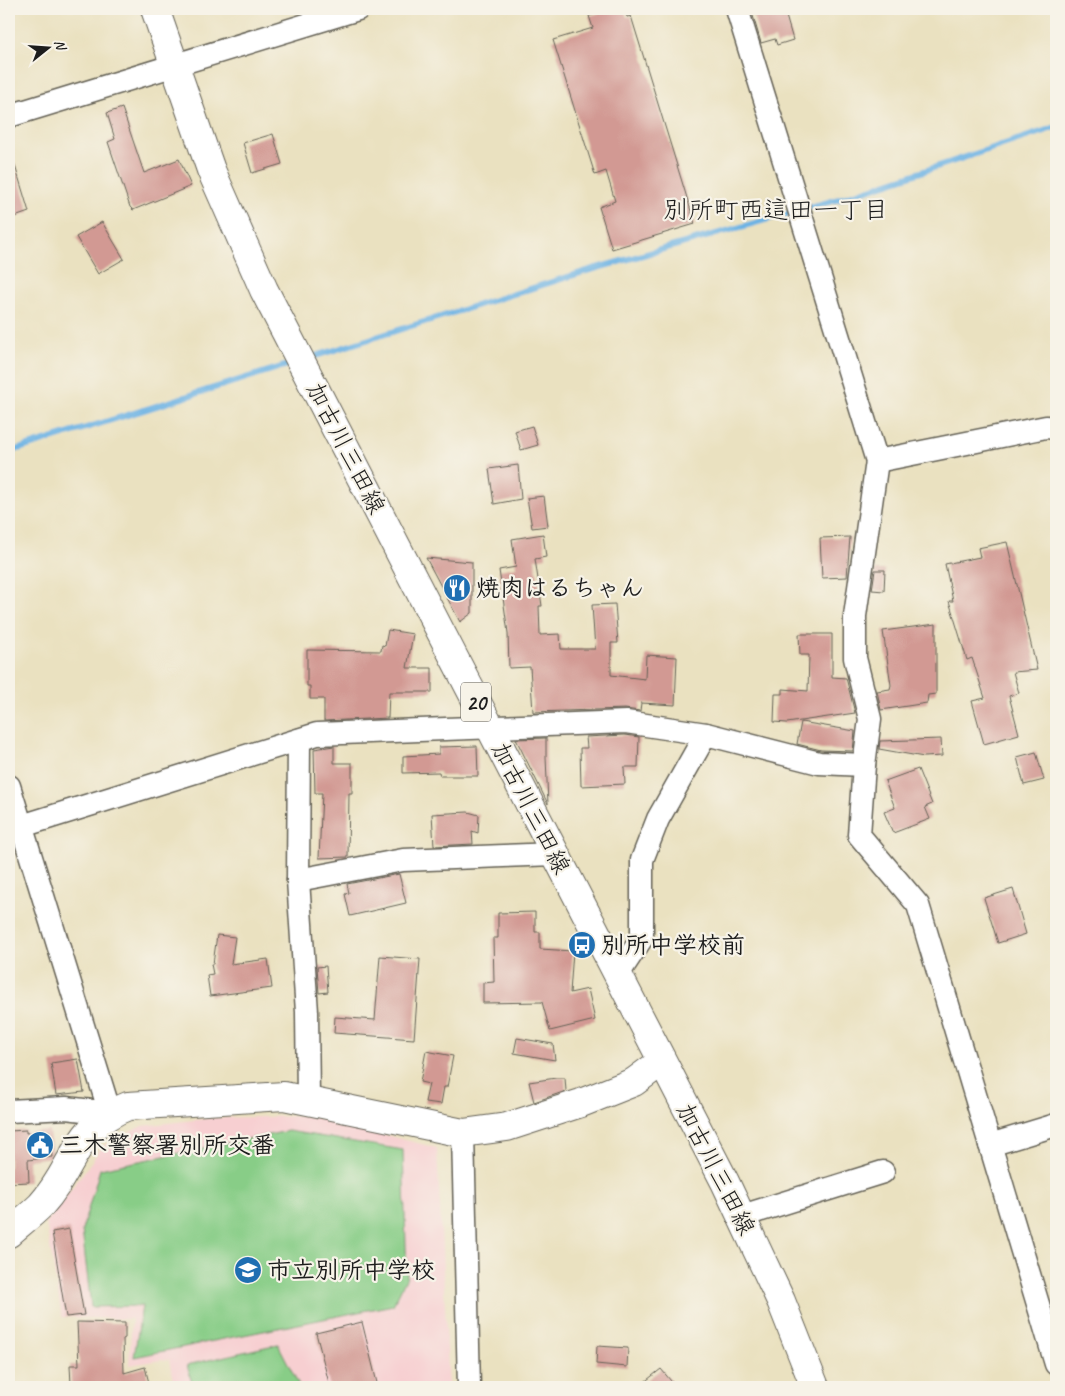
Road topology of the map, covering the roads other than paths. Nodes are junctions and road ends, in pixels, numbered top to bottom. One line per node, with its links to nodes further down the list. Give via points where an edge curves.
1 (155, 9): 4 (main road, 加古川三田線 / 20)
2 (358, 9): 4 (street)
3 (737, 9): 7 (street)
4 (173, 67): 5 (street); 8 (main road, 加古川三田線 / 20, via 211,170 264,290)
5 (9, 116)
6 (1056, 428): 7 (street, via 1046,427)
7 (877, 461): 11 (street, via 855,616 855,658 870,719)
8 (490, 729): 9 (street, via 626,722); 10 (street, via 316,734); 14 (main road, 加古川三田線 / 20)
9 (706, 734): 11 (street, via 819,764); 16 (street, via 658,818 642,860 642,938)
10 (299, 740): 13 (street); 15 (street)
11 (864, 765): 23 (street, via 859,835 918,905)
12 (9, 786): 13 (street)
13 (15, 828): 20 (street)
14 (555, 854): 15 (street, via 403,860); 16 (main road, 加古川三田線 / 20)
15 (298, 880): 18 (street, via 307,1012)
16 (617, 976): 17 (main road, 加古川三田線 / 20)
17 (661, 1062): 22 (main road, via 634,1082 581,1103 507,1128); 25 (main road, 加古川三田線 / 20)
18 (308, 1099): 20 (main road, via 284,1096 128,1106); 22 (main road)
19 (9, 1111): 20 (street, via 66,1108)
20 (110, 1113): 26 (main road, via 88,1132 42,1204)
21 (1056, 1125): 23 (street)
22 (463, 1133): 28 (street)
23 (990, 1145): 27 (street)
24 (883, 1172): 25 (street)
25 (742, 1216): 29 (main road, 加古川三田線 / 20)
26 (9, 1233)
27 (1056, 1364)
28 (469, 1387)
29 (815, 1387)

